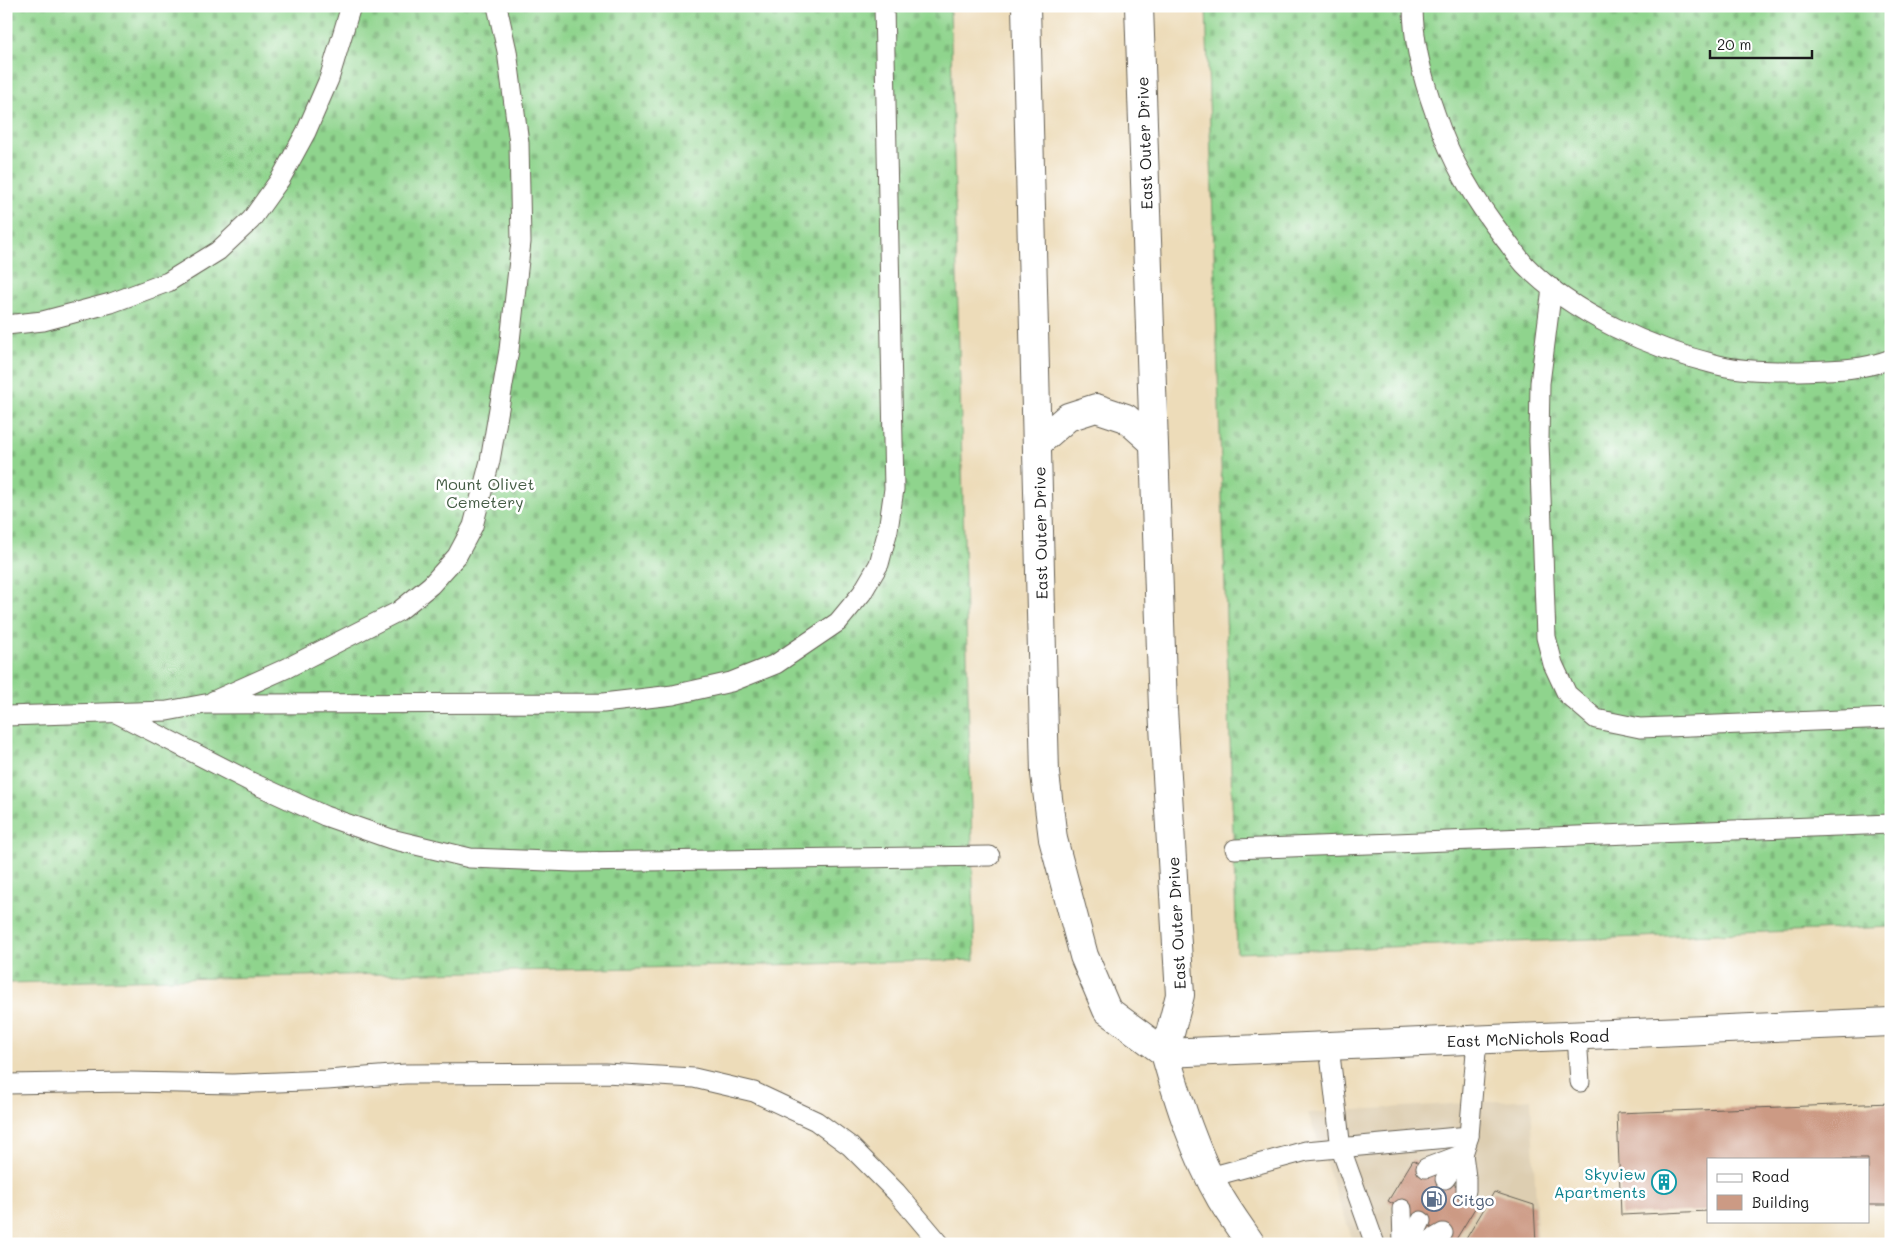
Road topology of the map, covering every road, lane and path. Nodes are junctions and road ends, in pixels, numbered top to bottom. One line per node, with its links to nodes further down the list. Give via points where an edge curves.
1 (351, 6): 8 (lane, via 328,79 306,132 281,178 251,220 218,251 168,282 111,303 44,321)
2 (497, 6): 12 (lane, via 507,50 519,143 521,242 509,350 490,461 473,526 457,556 431,585 400,611 287,668)
3 (884, 6): 12 (lane, via 894,489 879,564 862,593 838,622 776,664 731,682 664,696 604,703)
4 (1026, 6): 11 (main road, East Outer Drive)
5 (1139, 6): 10 (main road, East Outer Drive)
6 (1413, 6): 7 (lane, via 1428,95 1445,145 1488,217 1526,266)
7 (1552, 288): 9 (lane, via 1592,317 1659,347 1720,365 1770,371 1844,370); 15 (lane, via 1540,384 1539,431 1546,637 1552,664 1567,694 1596,719 1640,728)
8 (6, 325)
9 (1891, 359)
10 (1153, 442): 11 (main road, via 1126,418 1096,408 1068,416); 23 (main road, East Outer Drive, via 1163,709 1180,994)
11 (1038, 443): 23 (main road, East Outer Drive, via 1045,774 1053,840 1084,956 1107,1010)
12 (205, 704): 13 (lane, via 167,711)
13 (116, 714): 14 (lane); 18 (lane, via 325,816 391,839 470,858 574,862)
14 (6, 716)
15 (1891, 718)
16 (1891, 824): 17 (lane)
17 (1235, 849)
18 (990, 856)
19 (1891, 1022): 20 (main road, East McNichols Road)
20 (1577, 1036): 21 (main road, East McNichols Road); 24 (lane)
21 (1477, 1040): 22 (main road, East McNichols Road); 26 (lane)
22 (1329, 1046): 23 (main road, East McNichols Road); 27 (lane)
23 (1165, 1053): 29 (main road, via 1180,1104)
24 (1580, 1082)
25 (6, 1084): 35 (lane, via 233,1084 405,1074 605,1073 694,1078 754,1092 816,1121 850,1146 896,1192)
26 (1466, 1145): 27 (lane); 28 (lane); 30 (lane); 31 (lane)
27 (1341, 1149): 29 (lane, via 1306,1151); 37 (lane)
28 (1426, 1168)
29 (1210, 1177): 36 (main road)
30 (1445, 1179)
31 (1466, 1191)
32 (1402, 1209): 38 (lane)
33 (1421, 1221): 39 (lane)
34 (1443, 1233): 40 (lane)
35 (940, 1244)
36 (1251, 1244)
37 (1375, 1244)
38 (1403, 1244)
39 (1410, 1244)
40 (1424, 1244)

